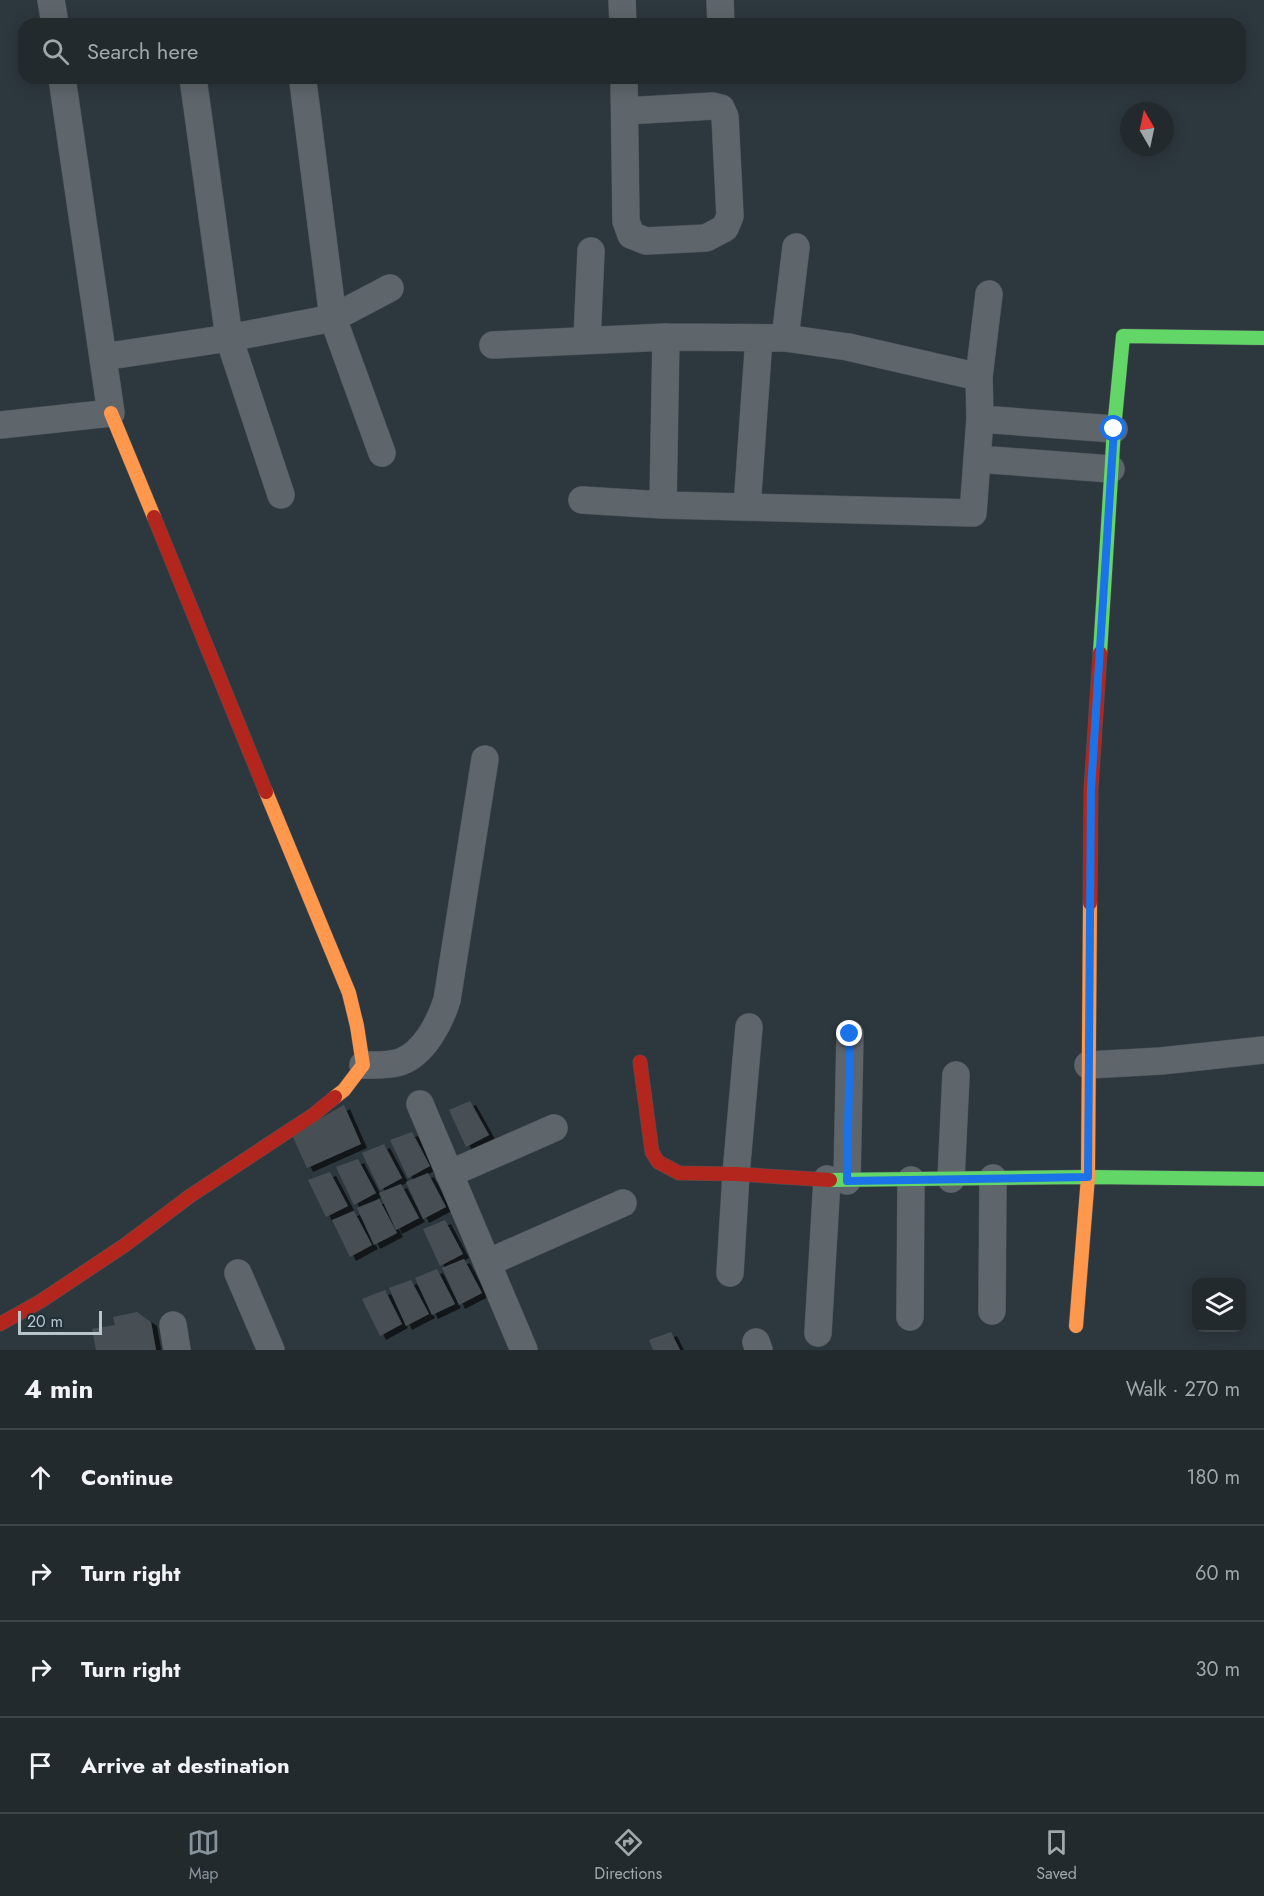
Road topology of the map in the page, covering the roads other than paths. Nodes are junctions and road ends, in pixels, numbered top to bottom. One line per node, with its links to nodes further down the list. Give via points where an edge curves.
1 (51, 0): 4 (street)
2 (622, 0): 5 (street)
3 (720, 0): 6 (street)
4 (54, 18)
5 (623, 18)
6 (721, 18)
7 (64, 84): 23 (street)
8 (194, 84): 18 (street)
9 (303, 84): 16 (street)
10 (624, 84): 11 (street)
11 (625, 111): 11 (street, via 626,221 631,235 646,241 706,238 725,228 730,216 725,117 721,108)
12 (796, 247): 19 (street)
13 (591, 251): 21 (street)
14 (390, 288): 16 (street)
15 (989, 294): 24 (street)
16 (333, 318): 18 (street); 29 (street)
17 (666, 337): 19 (street); 21 (street); 34 (street)
18 (229, 338): 23 (street); 32 (street)
19 (772, 338): 24 (street, via 848,347); 35 (street)
20 (1264, 338): 28 (street, via 1123,336)
21 (587, 340): 22 (street)
22 (493, 345)
23 (103, 357): 25 (street)
24 (979, 377): 26 (street)
25 (111, 413): 27 (street); 41 (street, via 349,993)
26 (980, 419): 28 (street); 30 (street)
27 (0, 425)
28 (1114, 429): 31 (street)
29 (382, 453)
30 (977, 459): 31 (street); 35 (street, via 973,513)
31 (1111, 469): 42 (street, via 1091,789)
32 (281, 495)
33 (582, 500): 34 (street)
34 (663, 505): 35 (street)
35 (747, 507)
36 (485, 759): 41 (street, via 441,1019 432,1035 403,1061)
37 (749, 1027): 47 (street)
38 (850, 1034): 52 (street)
39 (1264, 1050): 42 (street)
40 (640, 1062): 47 (street, via 652,1152 658,1162 679,1173)
41 (363, 1065): 60 (street, via 344,1090 314,1115 50,1295)
42 (1088, 1065): 48 (street)
43 (956, 1076): 50 (street)
44 (420, 1104): 46 (street)
45 (554, 1128): 46 (street)
46 (450, 1174): 55 (street)
47 (736, 1174): 52 (street); 57 (street)
48 (1088, 1177): 49 (street); 51 (street); 61 (street)
49 (993, 1178): 50 (street); 58 (street)
50 (951, 1179): 53 (street)
51 (1264, 1179)
52 (837, 1180): 53 (street); 62 (street)
53 (911, 1180): 59 (street)
54 (623, 1203): 55 (street)
55 (487, 1263): 64 (street)
56 (238, 1273): 63 (street)
57 (730, 1273)
58 (992, 1311)
59 (910, 1317)
60 (0, 1324)
61 (1076, 1326)
62 (818, 1334)
63 (271, 1350)
64 (524, 1350)

